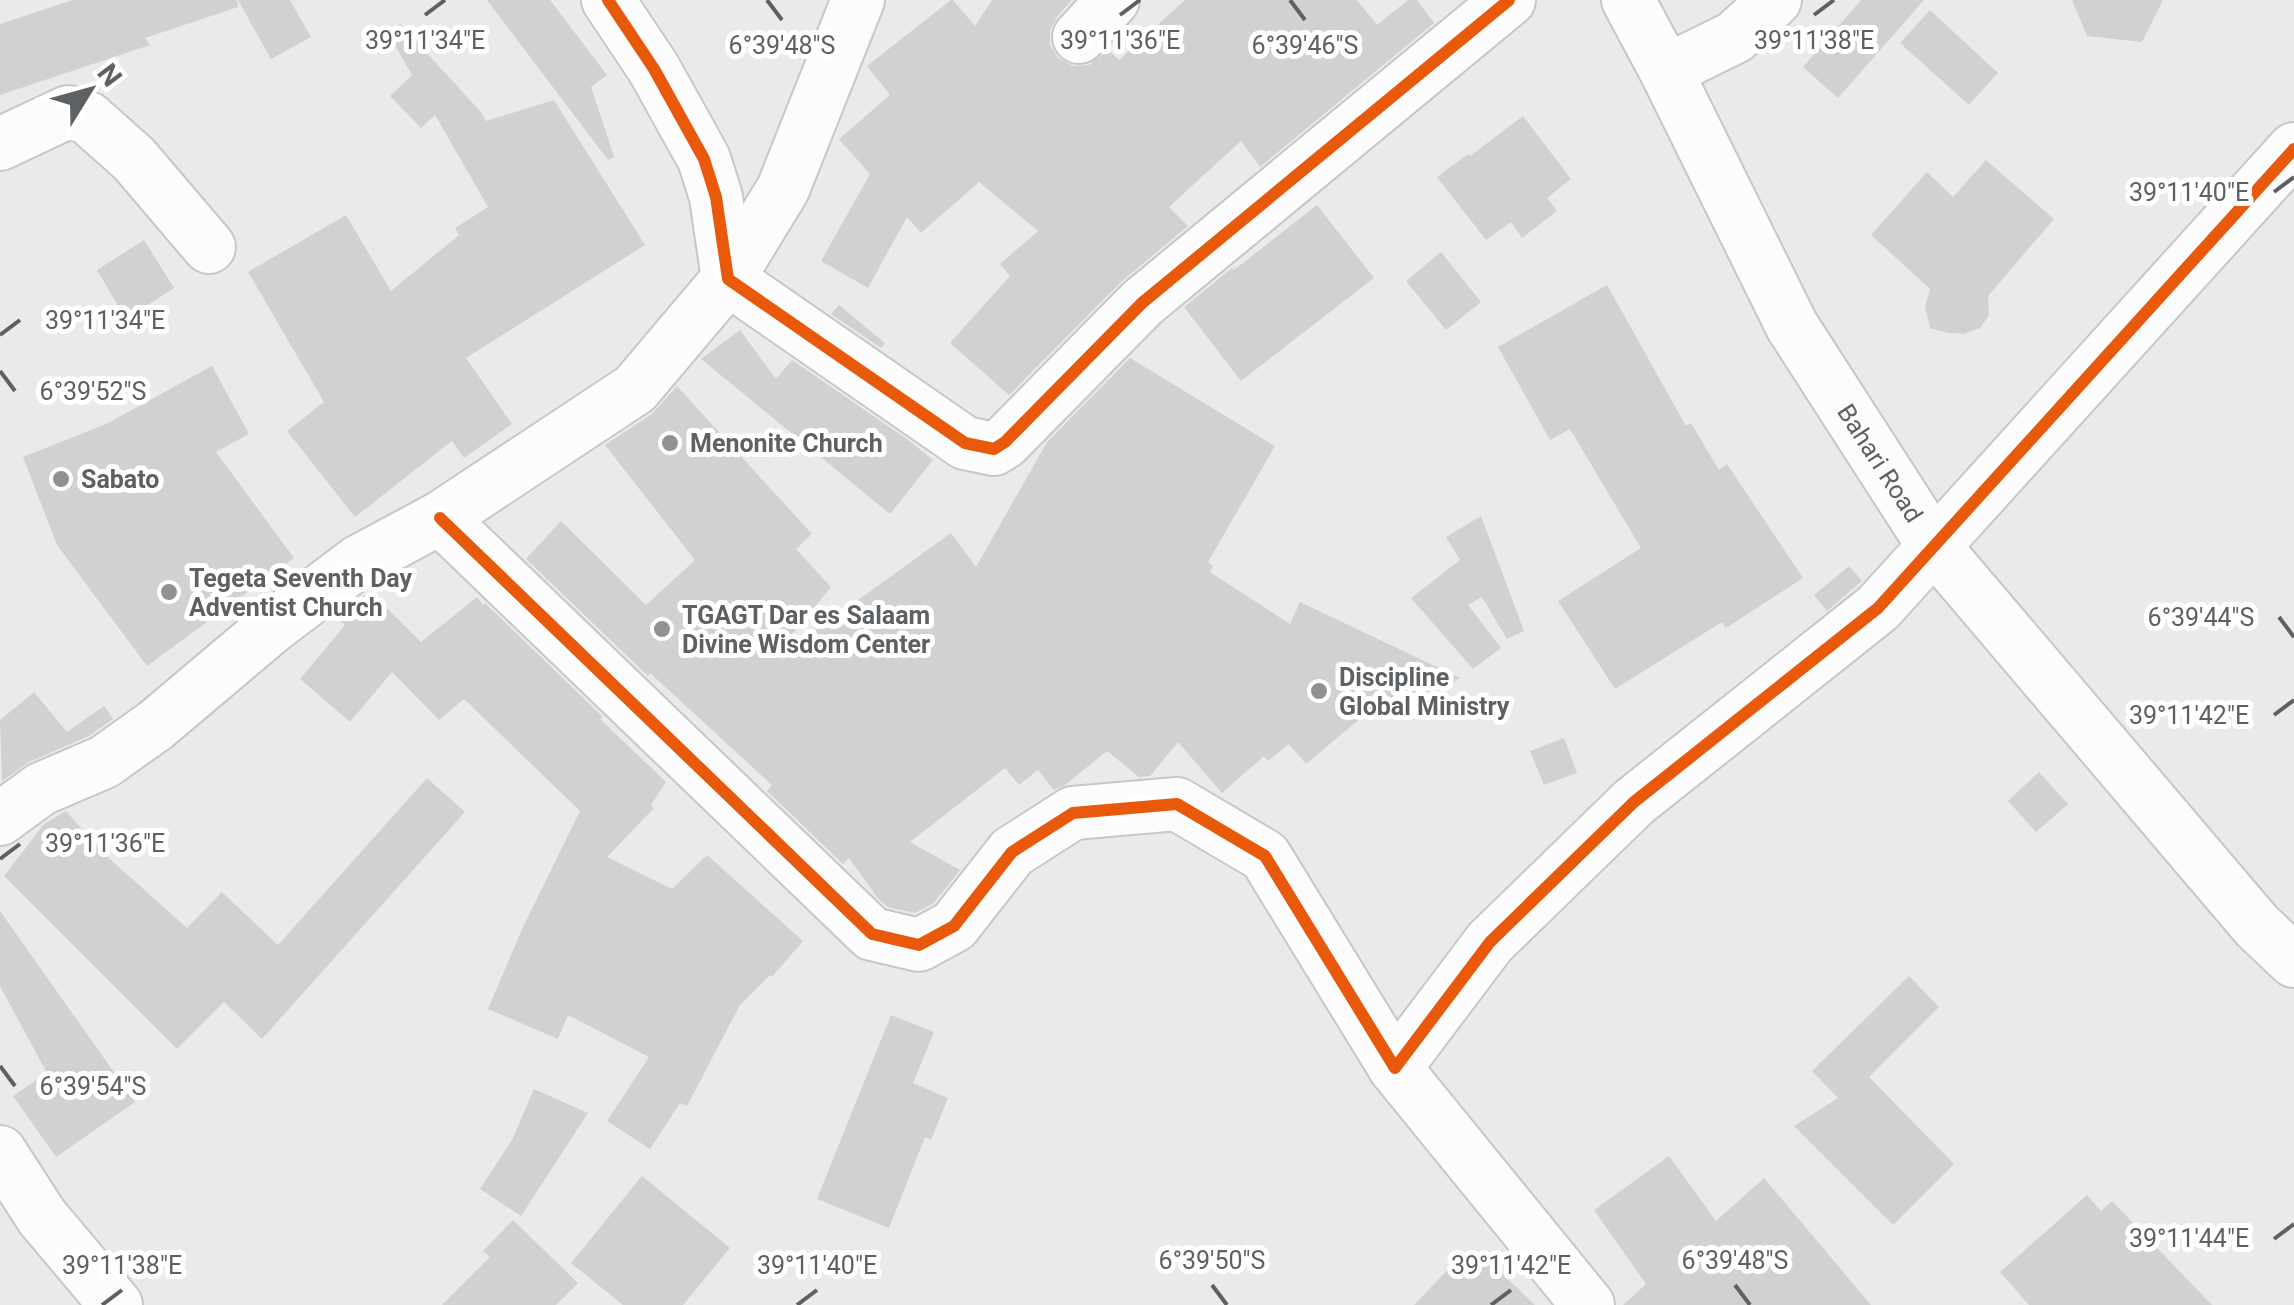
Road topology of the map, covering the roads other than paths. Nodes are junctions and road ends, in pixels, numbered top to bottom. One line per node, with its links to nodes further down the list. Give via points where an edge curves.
1 (608, 0): 10 (street, via 704,159)
2 (858, 0): 10 (street, via 784,189)
3 (1508, 0): 10 (street, via 1142,303 994,448 965,443)
4 (1628, 0): 6 (street, Bahari Road)
5 (1775, 0): 6 (street, via 1735,37)
6 (1666, 71): 12 (street, Bahari Road, via 1792,326)
7 (0, 144): 9 (street, via 68,112 88,118)
8 (2288, 168): 12 (street)
9 (209, 247)
10 (728, 279): 11 (street, via 636,389)
11 (440, 518): 13 (street, via 358,562 104,762 42,788); 15 (street, via 872,934 920,945 954,926 1012,852 1073,813 1177,804 1265,856)
12 (1933, 546): 14 (street, Bahari Road); 15 (street, via 1878,608 1594,840 1490,942)
13 (0, 819)
14 (2294, 961)
15 (1395, 1068): 18 (street)
16 (0, 1152): 17 (street, via 42,1217)
17 (116, 1305)
18 (1588, 1305)

